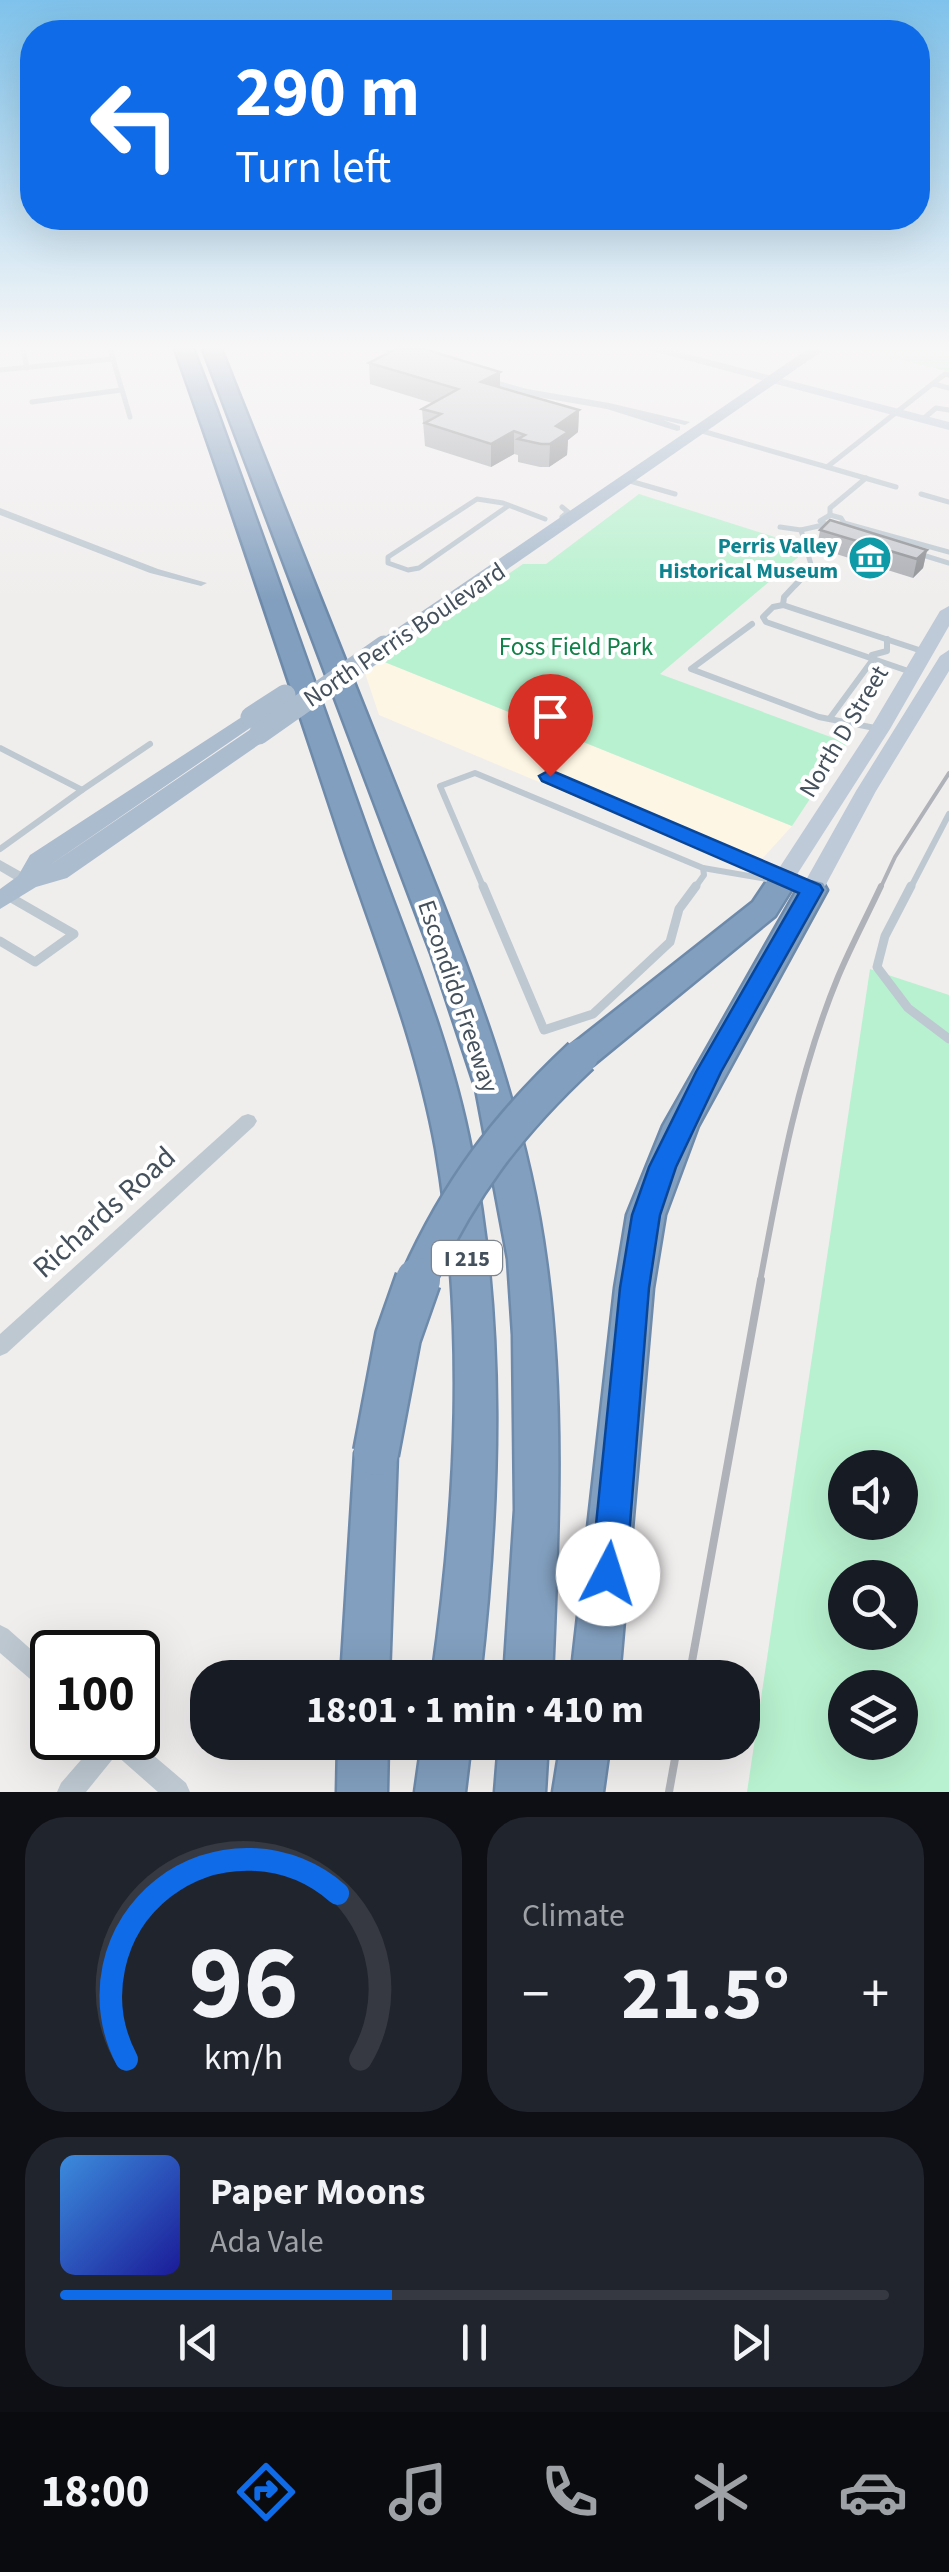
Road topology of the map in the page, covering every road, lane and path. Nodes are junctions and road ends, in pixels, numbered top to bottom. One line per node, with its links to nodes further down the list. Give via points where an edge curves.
1 (215, 433): 58 (highway, Escondido Freeway / I 215, via 430,1045 454,1151 476,1386)
2 (244, 433): 59 (highway, Escondido Freeway / I 215, via 447,953 493,1089 527,1259 533,1335 537,1510)
3 (679, 433): 15 (main road, North Perris Boulevard)
4 (682, 433): 9 (main road, North Perris Boulevard)
5 (708, 433): 7 (lane)
6 (871, 433): 7 (lane)
7 (827, 467): 8 (lane)
8 (866, 478): 10 (lane); 17 (lane)
9 (630, 480): 11 (lane); 24 (main road, North Perris Boulevard)
10 (896, 487)
11 (676, 494)
12 (921, 494): 13 (lane)
13 (949, 502)
14 (508, 506): 14 (lane, via 418,568 388,563 477,500); 18 (lane)
15 (562, 507): 18 (main road, North Perris Boulevard); 24 (lane, via 568,512 530,539)
16 (0, 512): 28 (street, via 154,571)
17 (830, 515): 19 (lane); 20 (lane, via 820,518)
18 (545, 519): 33 (main road, North Perris Boulevard)
19 (844, 523): 20 (lane); 26 (lane)
20 (827, 526): 22 (lane); 23 (lane)
21 (780, 527): 22 (lane)
22 (802, 530): 29 (lane, via 812,568)
23 (874, 542)
24 (528, 550): 33 (main road, North Perris Boulevard)
25 (912, 552): 27 (lane)
26 (949, 552)
27 (949, 563)
28 (201, 582)
29 (784, 605): 32 (lane); 36 (lane, via 765,612 766,622)
30 (949, 611): 34 (main road, North D Street)
31 (752, 624): 38 (lane, via 691,669)
32 (887, 639): 34 (lane); 36 (lane, via 887,651)
33 (380, 640): 51 (main road, North Perris Boulevard, bridge, via 58,872)
34 (925, 652): 37 (main road, North D Street)
35 (949, 656): 39 (main road, North D Street)
36 (871, 657): 37 (lane); 38 (lane)
37 (912, 672): 39 (main road, North D Street)
38 (830, 718): 39 (lane)
39 (891, 732): 50 (main road, North D Street); 50 (main road, North D Street)
40 (150, 744): 43 (lane)
41 (0, 748): 43 (lane)
42 (550, 776): 46 (lane)
43 (82, 790): 45 (lane)
44 (949, 814): 53 (lane, via 885,936 877,967 922,1024)
45 (0, 849)
46 (729, 852): 47 (lane); 50 (lane)
47 (717, 865): 49 (lane); 50 (lane, via 759,882)
48 (0, 866): 51 (street)
49 (703, 868): 49 (lane, via 670,942 593,1014 544,1030 440,786 475,773 498,780)
50 (797, 885): 57 (highway, bridge, via 542,1089 453,1204 411,1290 394,1350 376,1453); 60 (highway, via 662,1167 646,1215)
51 (12, 893): 52 (lane, via 74,934 35,962)
52 (0, 941)
53 (949, 1039)
54 (248, 1121): 55 (street, Richards Road)
55 (0, 1346)
56 (0, 1636): 61 (street)
57 (366, 1660)
58 (458, 1660)
59 (529, 1660)
60 (597, 1660)
61 (30, 1663)
62 (97, 1760): 68 (street)
63 (140, 1760): 69 (street)
64 (363, 1760): 70 (highway)
65 (444, 1760): 71 (highway)
66 (523, 1760): 72 (highway)
67 (583, 1760): 73 (highway)
68 (70, 1792)
69 (176, 1792)
70 (362, 1792)
71 (440, 1792)
72 (520, 1792)
73 (578, 1792)

